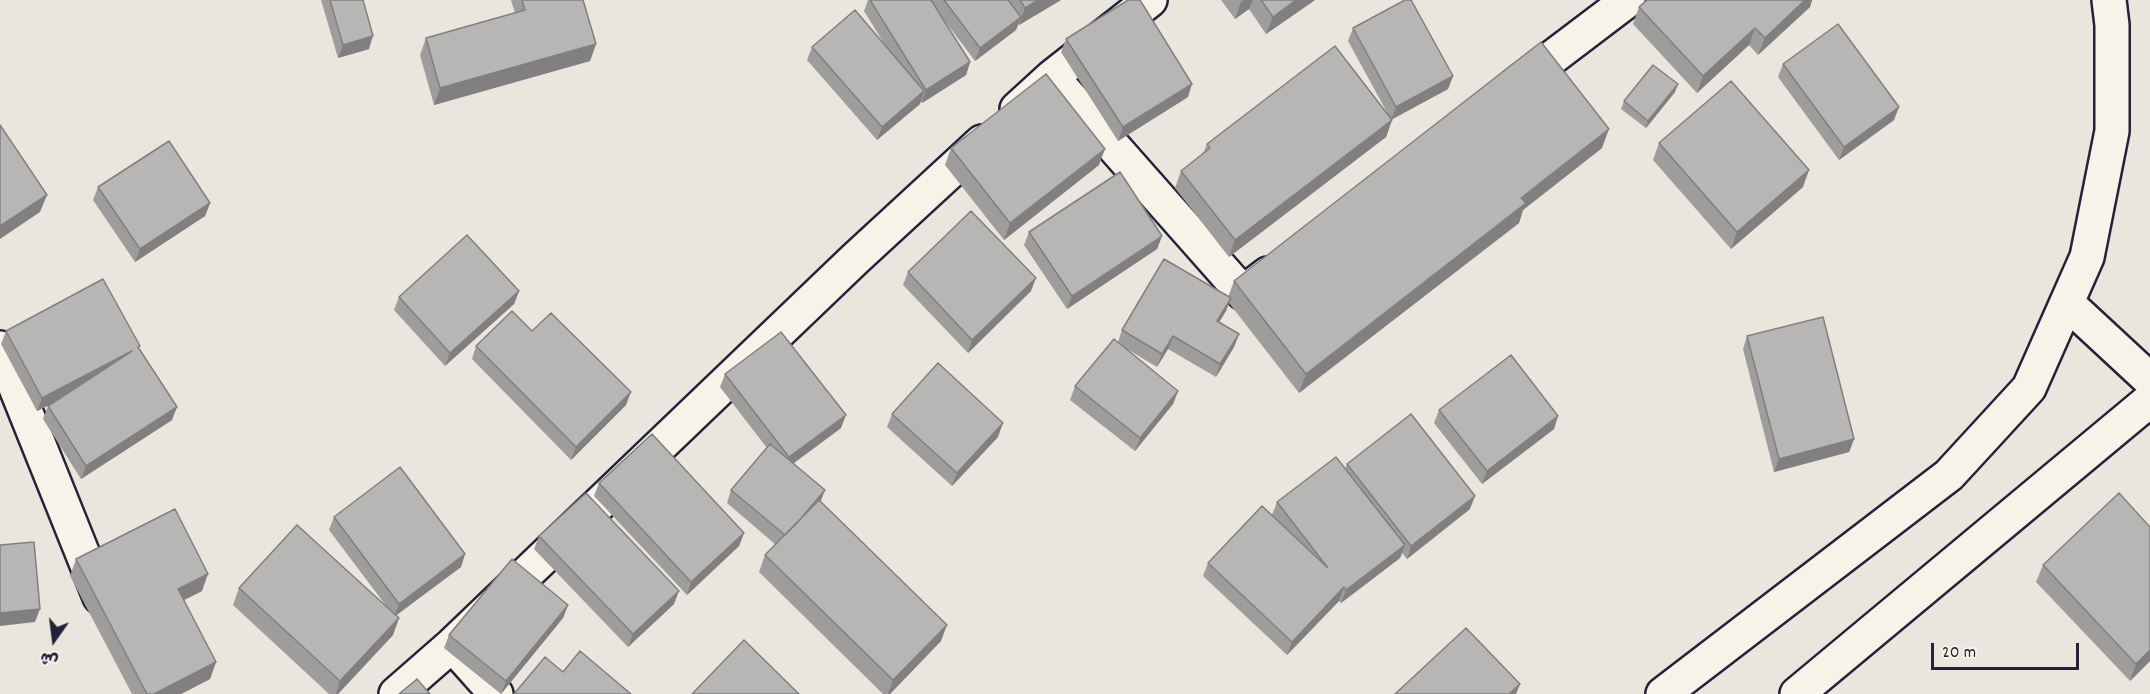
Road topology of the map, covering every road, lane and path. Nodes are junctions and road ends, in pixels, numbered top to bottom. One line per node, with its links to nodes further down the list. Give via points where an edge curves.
1 (1150, 0): 4 (street)
2 (1628, 0): 5 (street)
3 (2109, 0): 7 (street, via 2112,131 2087,257)
4 (1052, 77): 6 (street, via 1243,293); 12 (street, via 855,259)
5 (1496, 100)
6 (1290, 257)
7 (2067, 303): 9 (street); 15 (street, via 2029,388 1949,475)
8 (0, 348): 11 (street)
9 (2150, 380)
10 (2150, 400): 16 (street)
11 (113, 629)
12 (452, 645): 13 (street); 14 (street)
13 (396, 694)
14 (496, 694)
15 (1663, 694)
16 (1797, 694)

